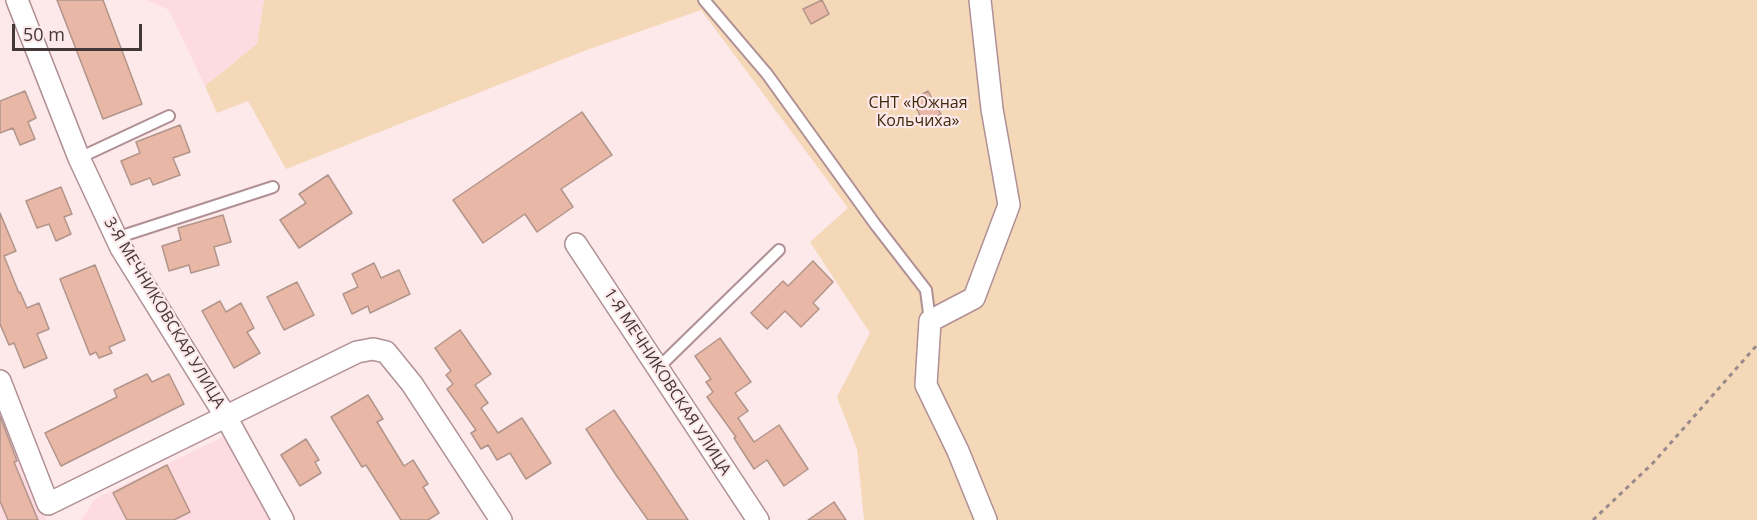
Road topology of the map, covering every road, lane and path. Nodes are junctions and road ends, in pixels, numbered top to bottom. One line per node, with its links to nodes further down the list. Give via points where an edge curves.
1 (17, 0): 5 (street, 3-Я МЕЧНИКОВСКАЯ УЛИЦА)
2 (704, 0): 10 (lane, via 767,74 926,290)
3 (980, 0): 10 (street, via 992,109 1009,206 974,298)
4 (169, 116): 5 (lane)
5 (79, 158): 7 (street, 3-Я МЕЧНИКОВСКАЯ УЛИЦА)
6 (273, 187): 7 (lane)
7 (117, 238): 14 (street, 3-Я МЕЧНИКОВСКАЯ УЛИЦА)
8 (576, 244): 12 (street, 1-Я МЕЧНИКОВСКАЯ УЛИЦА)
9 (779, 249): 12 (lane)
10 (930, 321): 18 (street, via 926,385)
11 (1757, 345): 19 (path, via 1653,463)
12 (658, 368): 17 (street, 1-Я МЕЧНИКОВСКАЯ УЛИЦА)
13 (0, 381): 14 (street, via 48,504)
14 (226, 417): 15 (street, 3-Я МЕЧНИКОВСКАЯ УЛИЦА); 16 (street, via 357,352 386,352 412,384)
15 (283, 520)
16 (501, 520)
17 (758, 520)
18 (986, 520)
19 (1593, 520)

